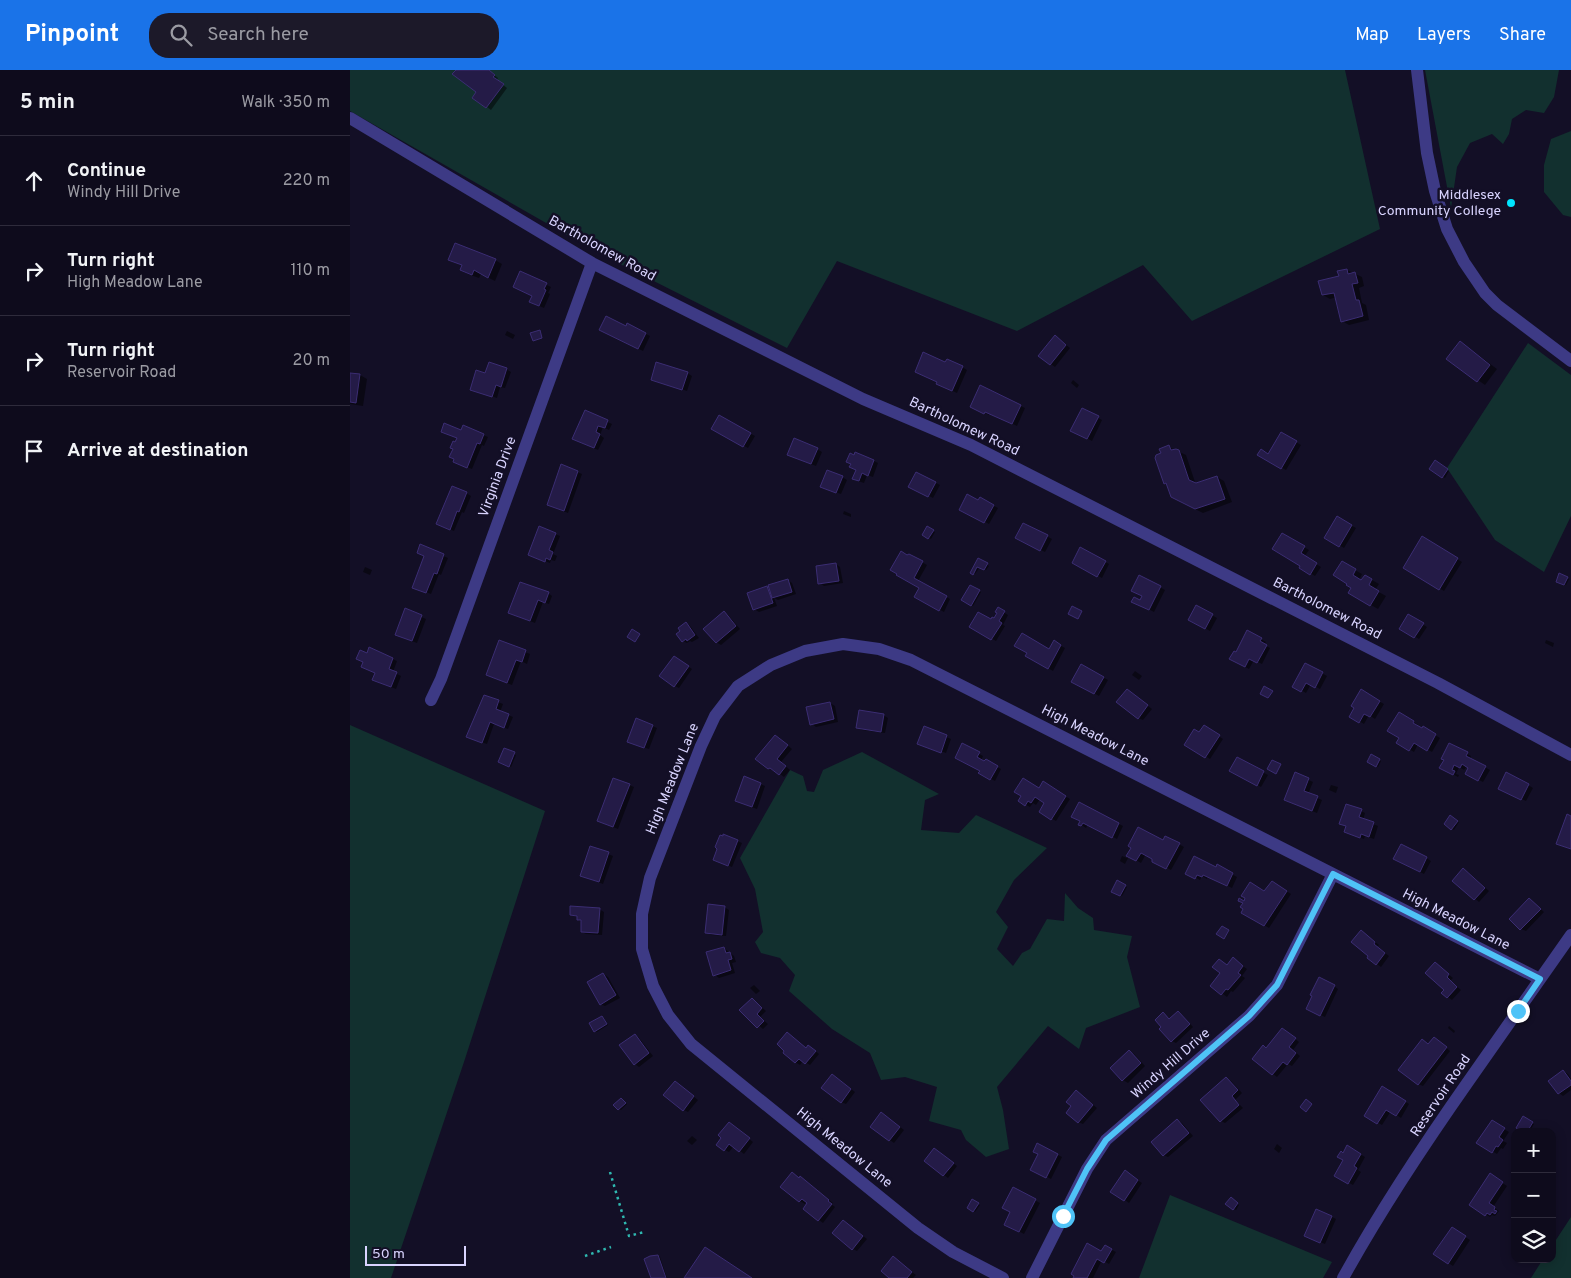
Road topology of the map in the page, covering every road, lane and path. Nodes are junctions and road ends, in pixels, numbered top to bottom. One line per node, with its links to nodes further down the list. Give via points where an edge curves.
1 (1417, 70): 4 (street, via 1435,192 1447,230 1485,293)
2 (350, 118): 3 (street, Bartholomew Road)
3 (592, 263): 5 (street, Virginia Drive); 6 (street, Bartholomew Road, via 863,399 980,449)
4 (1571, 360)
5 (431, 700)
6 (1571, 755)
7 (1333, 874): 9 (street, High Meadow Lane); 14 (street, High Meadow Lane, via 920,664 879,649 843,644 804,650 771,664 738,686 715,716 701,746 650,878 642,914 642,949 653,986 668,1015 692,1044 918,1228 953,1252); 15 (street, Windy Hill Drive, via 1277,985 1249,1016 1106,1140 1087,1169)
8 (1571, 935): 9 (street, Reservoir Road)
9 (1540, 979): 16 (street, Reservoir Road, via 1415,1160)
10 (610, 1172): 11 (path, via 629,1236)
11 (644, 1232)
12 (611, 1248): 13 (path)
13 (585, 1256)
14 (1003, 1278)
15 (1032, 1278)
16 (1343, 1278)

